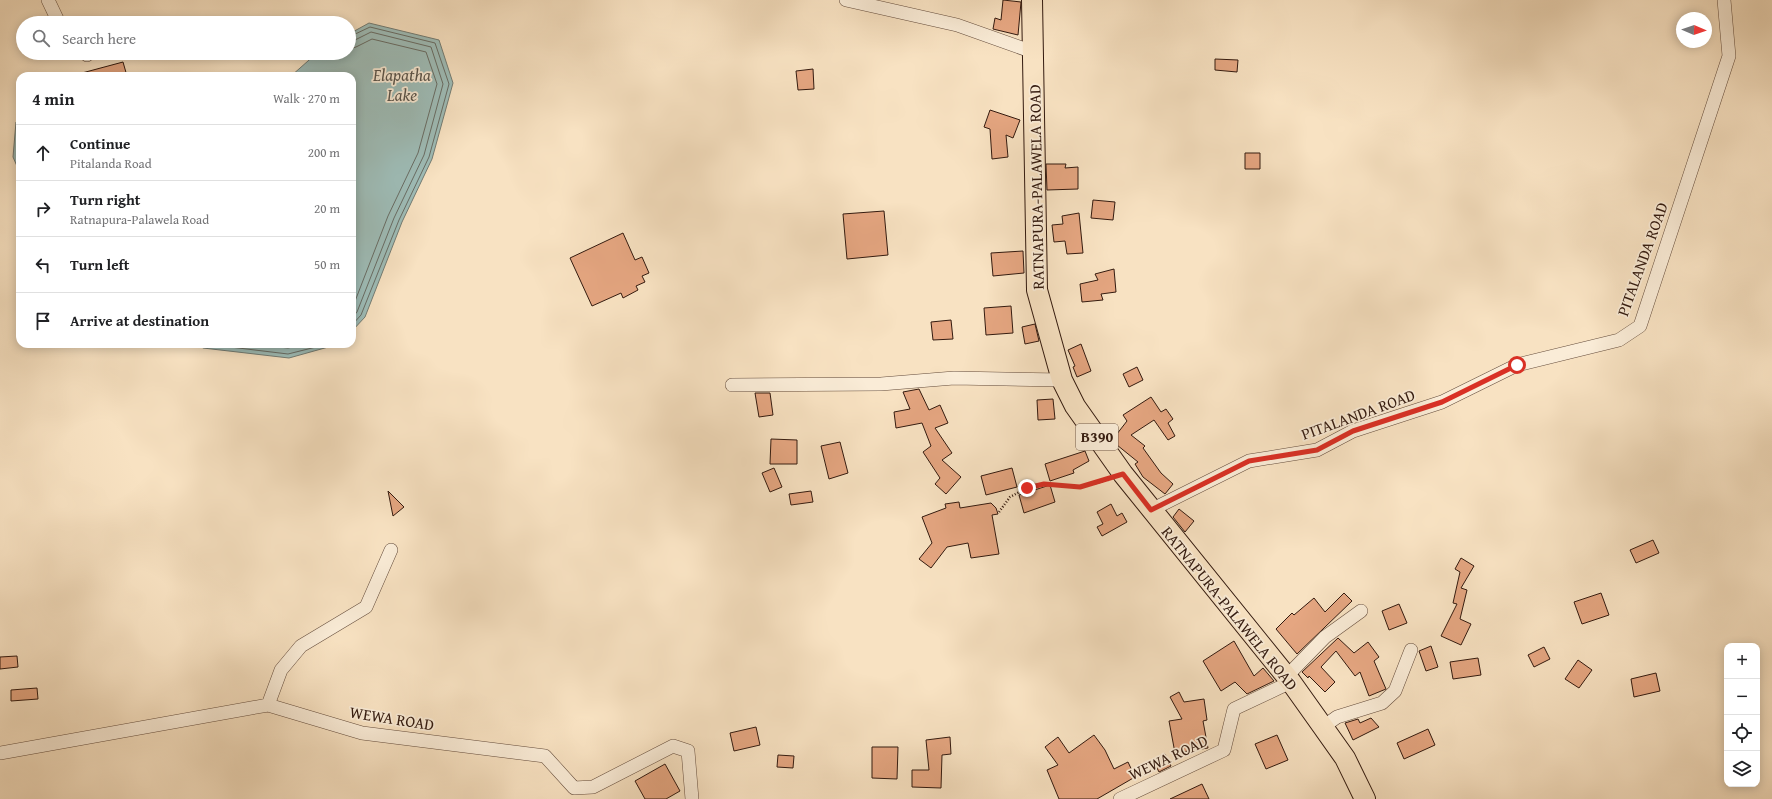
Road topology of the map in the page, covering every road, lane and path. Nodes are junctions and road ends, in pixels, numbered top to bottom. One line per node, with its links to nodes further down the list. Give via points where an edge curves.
1 (48, 0): 5 (street)
2 (846, 0): 6 (street, via 956,24)
3 (1032, 0): 6 (main road, RATNAPURA-PALAWELA ROAD / B390)
4 (1724, 0): 10 (street, PITALANDA ROAD, via 1729,56 1640,326 1619,340 1517,365 1442,402 1353,431 1317,450 1249,461)
5 (56, 16)
6 (1033, 52): 7 (main road, RATNAPURA-PALAWELA ROAD / B390, via 1037,290)
7 (1062, 380): 8 (street, via 954,378 880,384); 9 (main road, RATNAPURA-PALAWELA ROAD / B390, via 1075,406)
8 (732, 384)
9 (1123, 474): 10 (main road, RATNAPURA-PALAWELA ROAD / B390); 11 (path, via 1080,487 1044,484 1027,488 1010,497)
10 (1151, 510): 15 (main road, RATNAPURA-PALAWELA ROAD / B390)
11 (999, 512)
12 (391, 550): 16 (street, via 366,607 301,646 281,670)
13 (1361, 611): 15 (street, via 1325,637)
14 (1411, 650): 17 (street, via 1396,691 1382,704 1337,717)
15 (1288, 679): 17 (main road, RATNAPURA-PALAWELA ROAD / B390); 20 (street, WEWA ROAD, via 1234,709 1224,750)
16 (268, 705): 18 (street, WEWA ROAD); 19 (street, WEWA ROAD, via 362,733 545,756 574,788 593,787 673,746 688,751)
17 (1323, 727): 21 (main road, RATNAPURA-PALAWELA ROAD / B390, via 1345,758)
18 (0, 753)
19 (692, 799)
20 (1120, 799)
21 (1365, 799)

